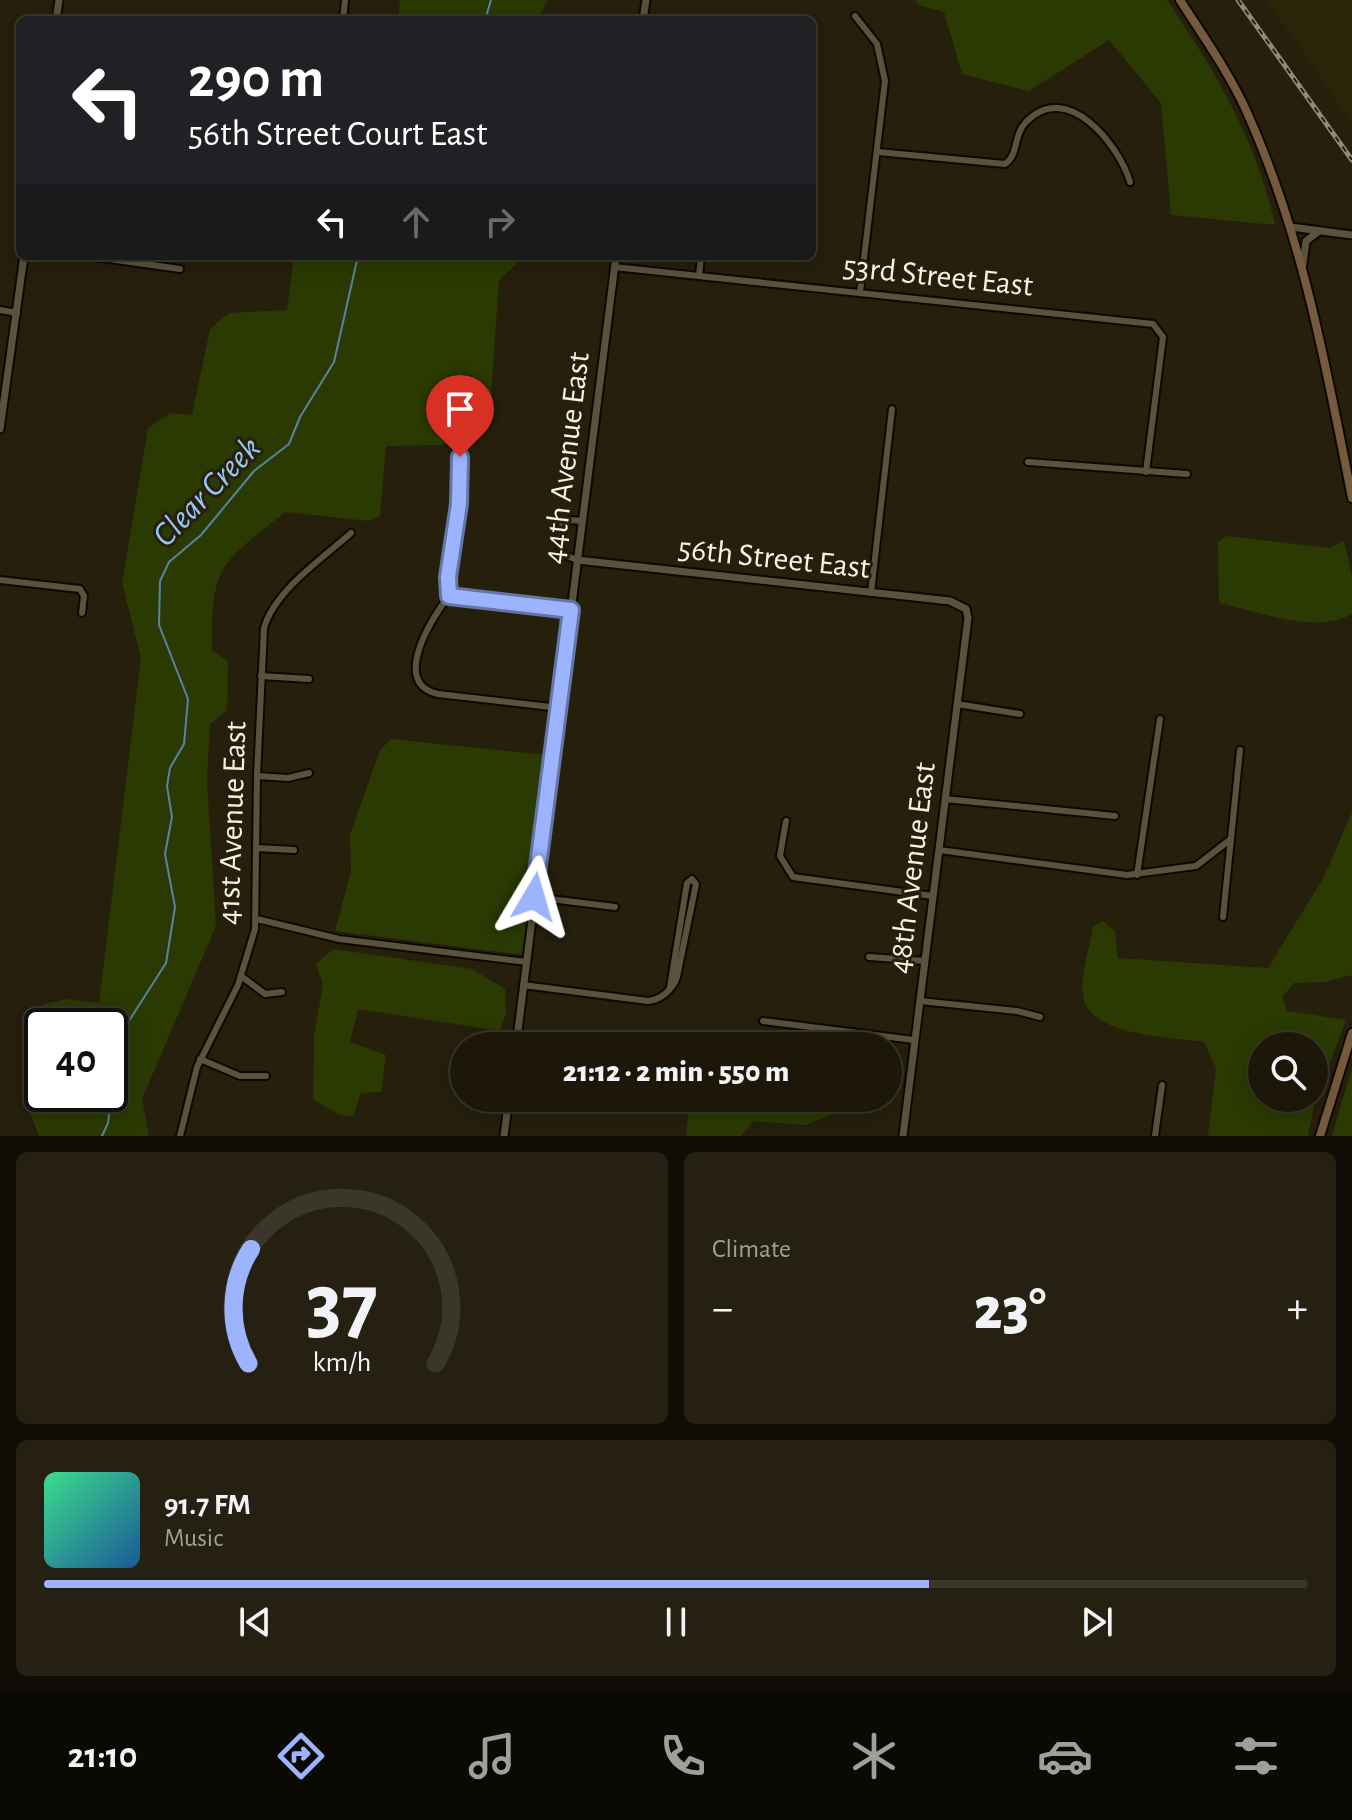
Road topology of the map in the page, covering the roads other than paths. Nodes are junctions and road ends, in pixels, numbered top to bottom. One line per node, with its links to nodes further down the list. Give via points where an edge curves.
1 (1180, 0): 5 (main road, via 1241,101)
2 (855, 16): 3 (street, via 872,34 882,60)
3 (878, 152): 4 (street, via 1005,164 1013,157 1017,134 1027,120 1058,109 1082,116 1105,135 1124,162); 16 (street)
4 (1130, 182)
5 (1291, 227): 6 (street); 12 (main road)
6 (1323, 231): 7 (street); 12 (street, via 1306,241)
7 (1352, 235)
8 (24, 260): 18 (street)
9 (116, 260): 14 (street)
10 (615, 260): 13 (street, 44th Avenue East)
11 (701, 260): 15 (street)
12 (1303, 264): 25 (main road)
13 (614, 267): 15 (street, 53rd Street East); 26 (street, 44th Avenue East)
14 (180, 269)
15 (699, 276): 16 (street, 53rd Street East)
16 (860, 292): 23 (street, 53rd Street East, via 1153,324 1163,337)
17 (0, 310): 18 (street)
18 (17, 313): 20 (street)
19 (892, 409): 30 (street)
20 (0, 429)
21 (460, 457): 31 (street)
22 (1028, 462): 23 (street)
23 (1146, 472): 24 (street)
24 (1187, 474)
25 (1352, 498)
26 (582, 521): 28 (street, 44th Avenue East); 28 (street, via 562,525 560,553)
27 (351, 533): 35 (street, 41st Avenue East, via 270,611)
28 (577, 560): 30 (street, 56th Street East); 33 (street, 44th Avenue East)
29 (0, 580): 34 (street, via 80,589)
30 (871, 593): 32 (street, 56th Street East)
31 (449, 596): 33 (street); 38 (street, via 421,643 421,686 438,694)
32 (964, 607): 37 (street, 48th Avenue East, via 968,618)
33 (571, 610): 38 (street, 44th Avenue East)
34 (82, 613)
35 (261, 676): 36 (street); 43 (street, 41st Avenue East)
36 (309, 679)
37 (957, 704): 39 (street); 44 (street, 48th Avenue East)
38 (559, 708): 53 (street, 44th Avenue East)
39 (1020, 714)
40 (1160, 719): 51 (street)
41 (1240, 750): 47 (street)
42 (309, 773): 43 (street)
43 (257, 776): 48 (street, 41st Avenue East)
44 (945, 799): 45 (street); 50 (street, 48th Avenue East)
45 (1115, 816)
46 (786, 821): 52 (street, via 780,856 793,877)
47 (1231, 839): 51 (street, via 1196,866); 55 (street)
48 (256, 848): 49 (street); 56 (street, 41st Avenue East)
49 (294, 850)
50 (939, 850): 51 (street); 52 (street, 48th Avenue East)
51 (1137, 875)
52 (933, 896): 58 (street, 48th Avenue East)
53 (534, 897): 54 (street); 59 (street, 44th Avenue East)
54 (615, 907)
55 (1223, 917)
56 (257, 919): 59 (street, via 339,939); 60 (street, 41st Avenue East)
57 (869, 957): 58 (street)
58 (925, 961): 64 (street, 48th Avenue East)
59 (527, 962): 61 (street, 44th Avenue East)
60 (241, 976): 63 (street, via 265,994); 70 (street, 41st Avenue East)
61 (523, 985): 62 (street, via 648,1001); 67 (street, 44th Avenue East)
62 (670, 987): 62 (street, via 679,970 696,884 692,879 687,883)
63 (282, 992)
64 (920, 1001): 65 (street); 69 (street, 48th Avenue East)
65 (1040, 1017)
66 (763, 1021): 69 (street)
67 (518, 1032)
68 (1352, 1033): 78 (main road)
69 (914, 1040): 76 (street, 48th Avenue East)
70 (200, 1059): 71 (street, via 240,1076); 74 (street, 41st Avenue East)
71 (266, 1076)
72 (1162, 1085): 77 (street)
73 (507, 1112): 75 (street)
74 (180, 1136)
75 (504, 1136)
76 (903, 1136)
77 (1155, 1136)
78 (1320, 1136)

